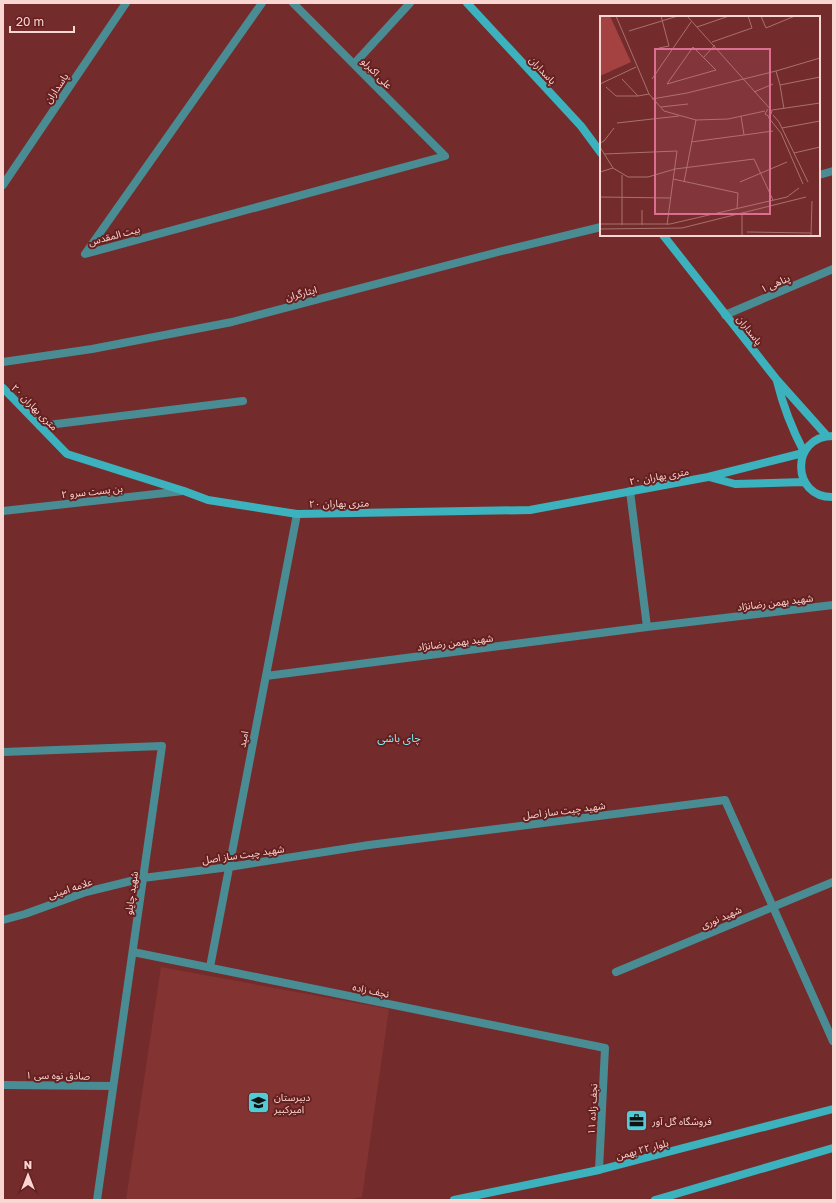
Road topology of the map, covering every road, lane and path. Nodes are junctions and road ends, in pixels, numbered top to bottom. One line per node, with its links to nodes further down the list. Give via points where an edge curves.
1 (126, 3): 11 (street, پاسداران)
2 (262, 3): 8 (street, بیت المقدس, via 85,254)
3 (294, 3): 6 (street, علی اکبرلو)
4 (410, 3): 6 (street)
5 (467, 3): 7 (street, پاسداران, via 581,126)
6 (354, 64): 8 (street, علی اکبرلو)
7 (600, 152)
8 (445, 156)
9 (833, 171): 10 (street)
10 (820, 175)
11 (3, 185)
12 (600, 228): 16 (street, ایثارگران, via 502,251 232,322)
13 (664, 236): 15 (street, پاسداران)
14 (833, 269): 15 (street, پناهی ۱)
15 (725, 315): 17 (street, پاسداران)
16 (3, 362)
17 (777, 380): 21 (street, پاسداران); 22 (street, پاسداران, via 782,402)
18 (3, 388): 20 (street, ۲۰ متری بهاران)
19 (243, 401): 20 (street)
20 (40, 426): 25 (street, ۲۰ متری بهاران, via 67,454)
21 (830, 436): 22 (street, via 818,439)
22 (804, 452): 23 (street, ۲۰ متری بهاران); 24 (street, via 800,467)
23 (708, 477): 24 (street, ۲۰ متری بهاران, via 735,484); 26 (street, ۲۰ متری بهاران)
24 (804, 482): 27 (street, via 809,488)
25 (184, 491): 30 (street, بن بست سرو ۲); 31 (street, ۲۰ متری بهاران, via 208,500)
26 (630, 491): 31 (street, ۲۰ متری بهاران, via 530,510); 33 (street)
27 (824, 496): 28 (street); 29 (street)
28 (833, 497)
29 (833, 503)
30 (3, 511)
31 (297, 514): 34 (street, امید)
32 (833, 605): 33 (street, شهید بهمن رضانژاد)
33 (647, 627): 34 (street, شهید بهمن رضانژاد)
34 (266, 676): 36 (street, امید)
35 (3, 752): 37 (street, شهید چایلو, via 162,746)
36 (229, 867): 37 (street, شهید چیت ساز اصل); 39 (street, شهید چیت ساز اصل, via 369,845 725,800); 42 (street, امید)
37 (143, 878): 40 (street, علامه امینی, via 86,892); 41 (street, شهید چایلو)
38 (833, 882): 39 (street, شهید نوری)
39 (773, 907): 43 (street, شهید نوری); 44 (street, شهید چیت ساز اصل)
40 (3, 920)
41 (133, 952): 42 (street, نجف زاده); 47 (street, شهید چایلو)
42 (210, 967): 45 (street, نجف زاده)
43 (616, 972)
44 (833, 1041)
45 (605, 1048): 50 (street, نجف زاده ۱۱)
46 (3, 1085): 47 (street, صادق نوه سی ۱)
47 (113, 1086): 51 (street, شهید چایلو)
48 (833, 1110): 50 (street, بلوار ۲۲ بهمن)
49 (833, 1148): 53 (street)
50 (599, 1170): 52 (street, بلوار ۲۲ بهمن)
51 (97, 1200)
52 (454, 1200)
53 (655, 1200)

